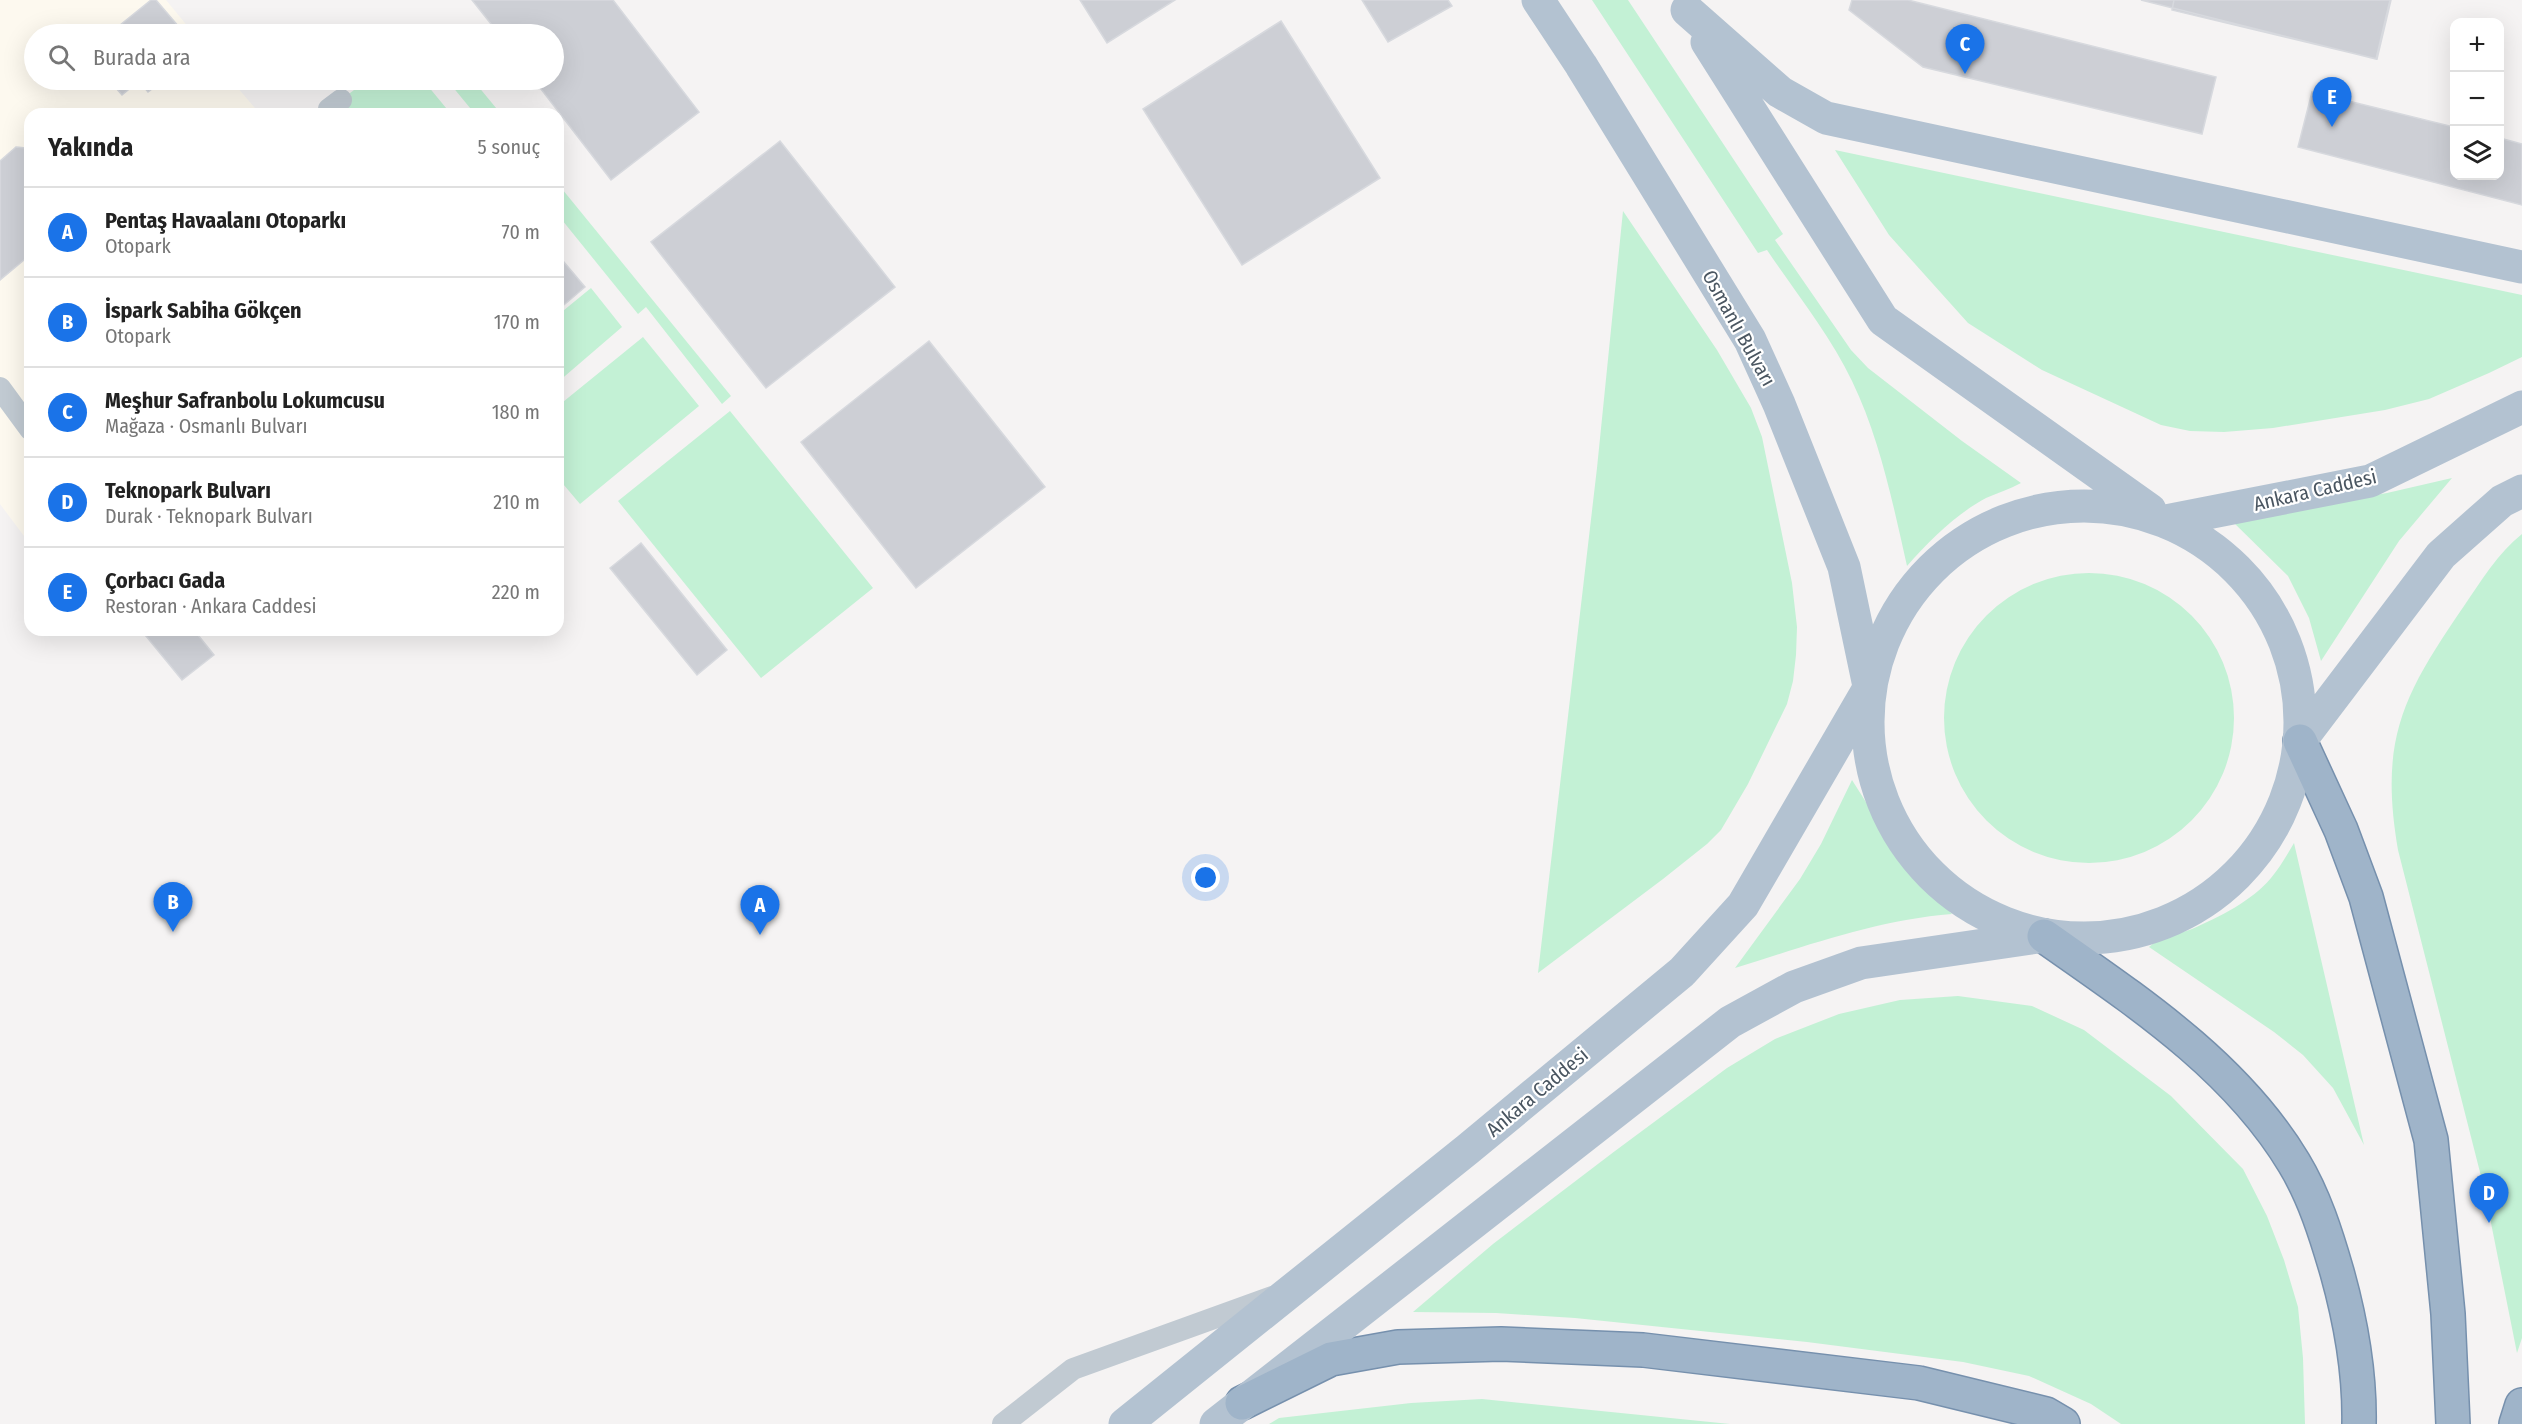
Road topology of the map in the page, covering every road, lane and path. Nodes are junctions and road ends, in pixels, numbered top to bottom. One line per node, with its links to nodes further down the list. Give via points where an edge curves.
1 (1538, 0): 9 (main road, Osmanlı Bulvarı, via 1750,340 1844,567)
2 (1684, 5): 3 (main road, via 1780,92 1826,118); 8 (main road, via 1883,320)
3 (2522, 267)
4 (0, 388): 6 (lane)
5 (2522, 407): 8 (main road, Ankara Caddesi, via 2370,481)
6 (24, 421)
7 (2522, 491): 10 (main road, via 2502,501 2441,555)
8 (2166, 521): 9 (main road, via 2127,508 2061,506 2026,513 1962,542 1934,564 1910,591 1891,621); 10 (main road, via 2220,552 2262,597 2291,652 2302,714)
9 (1869, 688): 11 (main road, via 1869,755 1889,819 1928,873 1981,914); 12 (main road, Ankara Caddesi, via 1743,905 1682,972)
10 (2300, 741): 11 (main road, via 2282,814 2234,880 2202,905 2165,924 2126,936); 20 (highway, via 2341,830 2366,897 2431,1140 2448,1314)
11 (2044, 936): 13 (main road, via 1861,963 1794,987 1730,1022); 19 (highway, via 2163,1020 2263,1118 2294,1163 2315,1203 2343,1295 2360,1394)
12 (1293, 1290): 15 (lane, via 1073,1369); 16 (main road, Ankara Caddesi)
13 (1242, 1403): 17 (main road); 18 (highway, via 1331,1359 1398,1347 1501,1344 1643,1350 1919,1383 2046,1414)
14 (2522, 1405): 21 (highway)
15 (1003, 1424)
16 (1125, 1424)
17 (1216, 1424)
18 (2063, 1424)
19 (2360, 1424)
20 (2453, 1424)
21 (2516, 1424)

